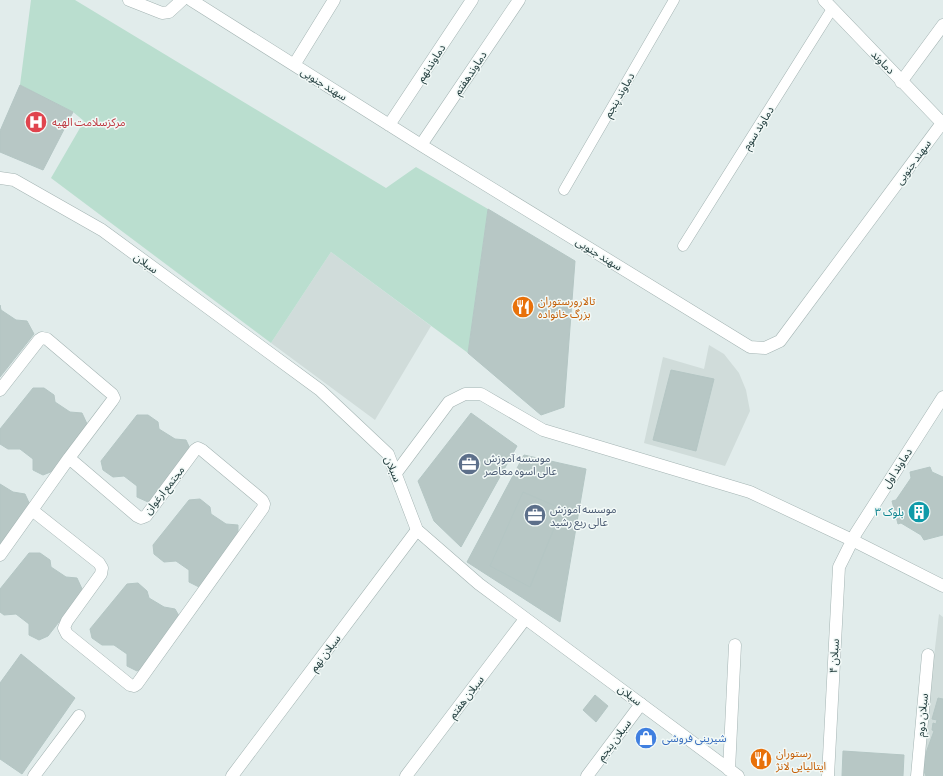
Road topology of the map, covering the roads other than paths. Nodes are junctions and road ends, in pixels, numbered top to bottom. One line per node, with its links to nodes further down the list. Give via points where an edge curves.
1 (129, 0): 2 (street, via 162,14 170,12)
2 (182, 0)
3 (191, 0): 11 (street, سهند جنوبی)
4 (334, 0): 11 (street)
5 (472, 0): 14 (street, دماوندنهم)
6 (519, 0): 15 (street, دماوندهفتم)
7 (674, 0): 17 (lane, دماوند پنجم)
8 (824, 0): 9 (street, دماوند)
9 (832, 9): 12 (street, دماوند); 18 (lane, دماوند سوم)
10 (943, 25): 12 (street)
11 (294, 65): 14 (street, سهند جنوبی)
12 (901, 82): 13 (street, دماوند)
13 (942, 124): 15 (street, سهند جنوبی, via 780,341 765,348 750,347)
14 (390, 125): 15 (street, سهند جنوبی)
15 (421, 145)
16 (0, 178): 22 (street, سبلان, via 14,180 102,230 320,390 388,454)
17 (564, 190)
18 (683, 246)
19 (0, 390): 21 (street, via 42,338 47,339 112,394 112,401)
20 (943, 397): 25 (street, دماوند اول)
21 (69, 458): 23 (street); 23 (street, مجتمع ارغوان, via 141,518 146,516 198,448 264,504 134,686 67,634 64,628 67,621 101,574 102,568)
22 (396, 473): 24 (street, سبلان); 25 (street, via 449,402 466,394 481,394 543,430 750,492)
23 (32, 510): 26 (street)
24 (417, 530): 28 (street, سبلان, via 479,584); 35 (street, سبلان نهم)
25 (852, 540): 27 (street); 38 (street, سبلان ۴, via 839,567)
26 (0, 555)
27 (943, 586)
28 (525, 618): 31 (street, سبلان); 36 (street, سبلان هفتم)
29 (735, 646): 33 (street)
30 (928, 655): 39 (street, سبلان دوم)
31 (641, 704): 33 (street, سبلان); 37 (street, سبلان پنجم)
32 (79, 716): 34 (street)
33 (734, 773)
34 (34, 776)
35 (232, 776)
36 (406, 776)
37 (587, 776)
38 (828, 776)
39 (917, 776)

